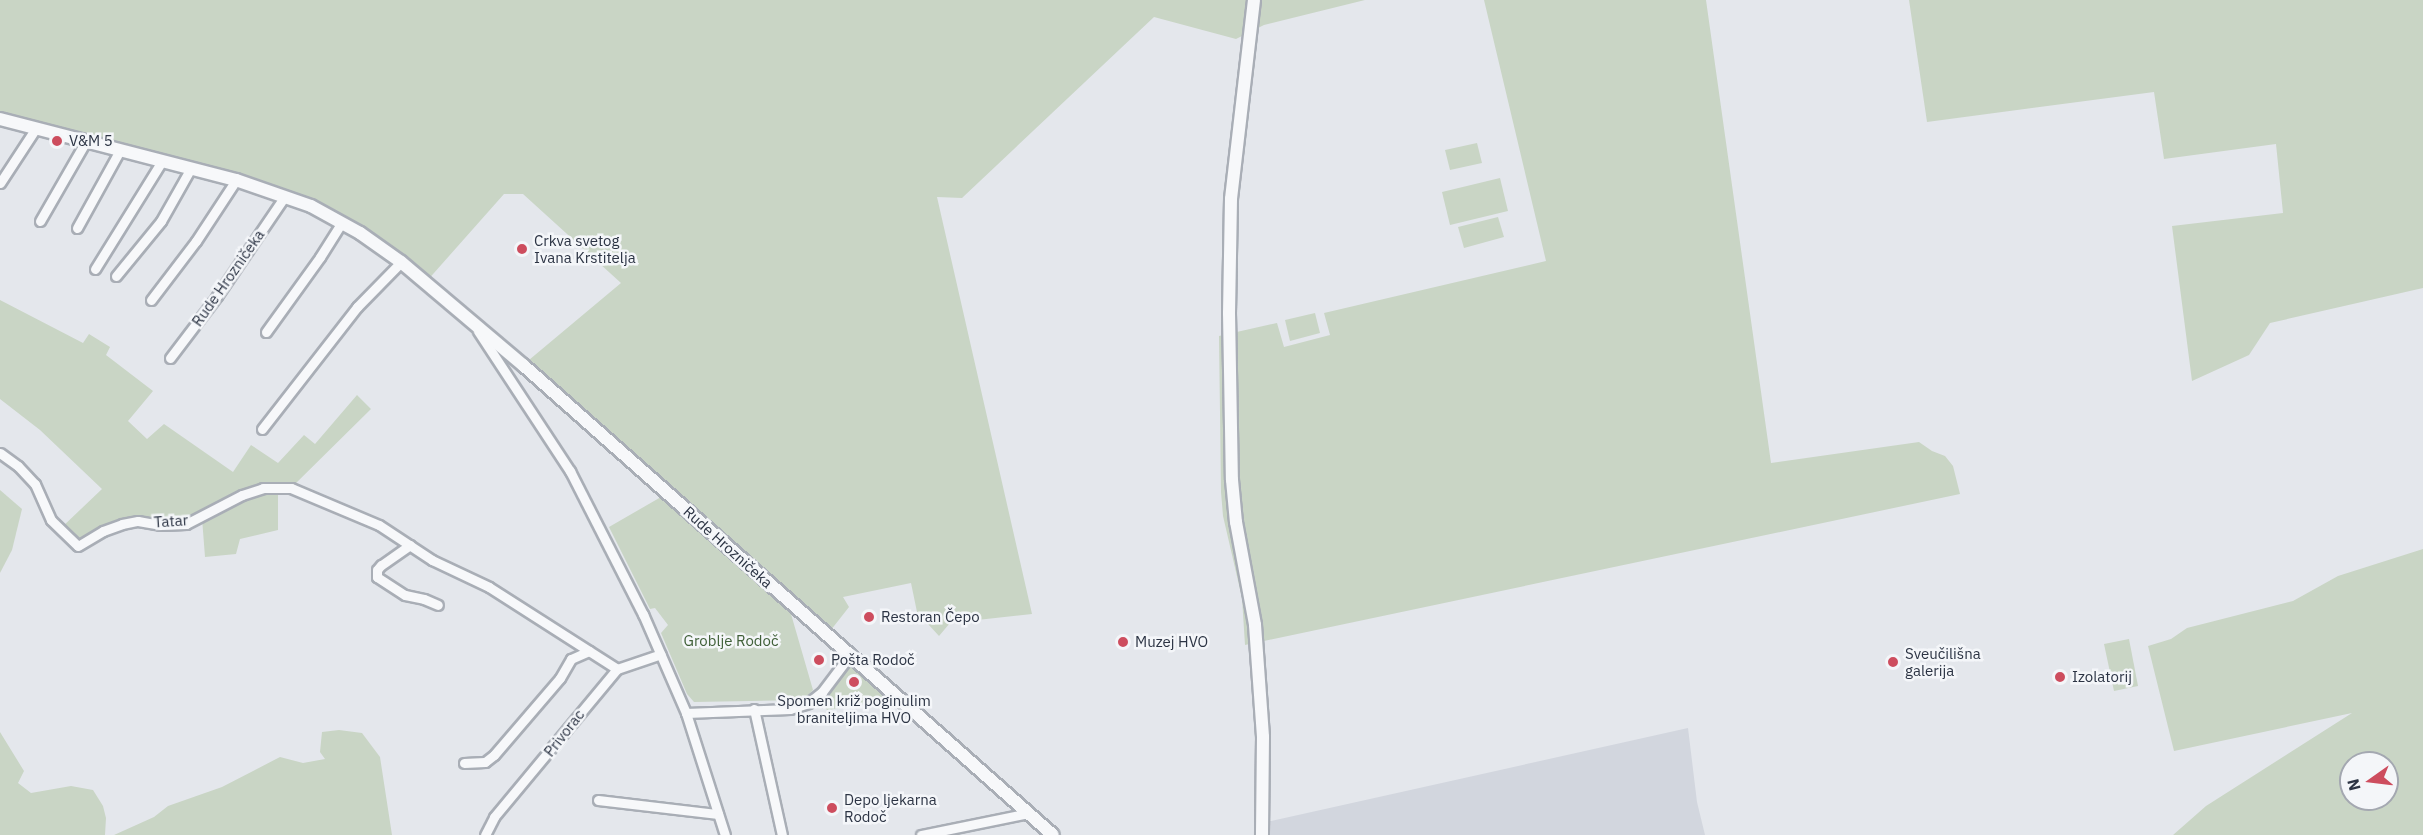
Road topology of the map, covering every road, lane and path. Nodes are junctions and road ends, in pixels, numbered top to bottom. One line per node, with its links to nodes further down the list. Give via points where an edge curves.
1 (1254, 0): 40 (street, via 1231,199 1229,313 1232,480 1255,625 1264,769)
2 (0, 119): 3 (street, Rude Hrozničeka)
3 (36, 128): 4 (street, Rude Hrozničeka); 9 (street)
4 (86, 141): 5 (street, Rude Hrozničeka); 11 (street)
5 (120, 150): 6 (street, Rude Hrozničeka); 13 (street)
6 (162, 161): 7 (street, Rude Hrozničeka); 15 (street)
7 (191, 168): 8 (street, Rude Hrozničeka); 16 (street, via 161,221)
8 (236, 180): 10 (street, Rude Hrozničeka); 17 (street)
9 (0, 183)
10 (285, 196): 12 (street, Rude Hrozničeka); 20 (street, Rude Hrozničeka)
11 (40, 220)
12 (342, 222): 14 (street, Rude Hrozničeka); 19 (street)
13 (77, 228)
14 (400, 262): 18 (street, Rude Hrozničeka); 21 (street, via 357,307)
15 (95, 269)
16 (116, 276)
17 (151, 300)
18 (475, 327): 26 (street, via 570,471); 27 (street, Rude Hrozničeka)
19 (266, 332)
20 (170, 358)
21 (262, 429)
22 (0, 453): 23 (street, Tatar, via 35,484 51,520 78,546 122,524 186,524 242,495 263,488 291,488 379,525)
23 (410, 546): 24 (street, via 381,565 377,577 405,596 424,598); 25 (street, Tatar, via 489,587)
24 (438, 605)
25 (589, 651): 28 (street, Tatar); 31 (street, via 571,659 560,678 494,755 485,762)
26 (661, 654): 28 (street); 30 (street)
27 (850, 655): 29 (street, via 822,692 808,703 790,709); 33 (street, Rude Hrozničeka)
28 (616, 669): 35 (street, Privorac, via 494,817)
29 (753, 710): 30 (street); 37 (street)
30 (686, 713): 34 (street)
31 (464, 763)
32 (598, 800): 34 (street)
33 (1029, 813): 38 (street); 39 (street, Rude Hrozničeka)
34 (718, 814): 36 (street)
35 (485, 835)
36 (725, 835)
37 (782, 835)
38 (921, 835)
39 (1053, 835)
40 (1262, 835)

